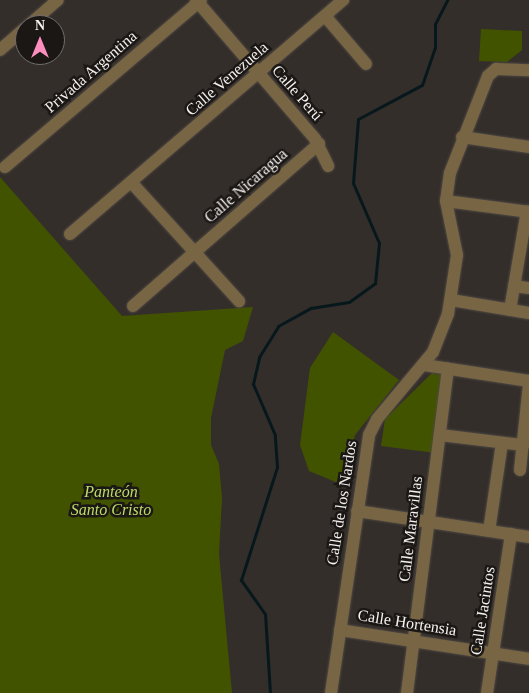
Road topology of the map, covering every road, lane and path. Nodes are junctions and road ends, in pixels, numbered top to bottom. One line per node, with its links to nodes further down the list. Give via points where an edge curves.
1 (58, 0): 4 (street)
2 (343, 0): 5 (street, Calle Venezuela)
3 (198, 1): 10 (street, Calle Perú); 15 (street, Privada Argentina)
4 (41, 15)
5 (325, 16): 8 (street); 10 (street, Calle Venezuela)
6 (15, 37): 7 (street)
7 (0, 50)
8 (366, 64)
9 (529, 70): 11 (street, via 496,69 488,76)
10 (258, 74): 12 (street, Calle Perú); 16 (street, Calle Venezuela)
11 (462, 137): 13 (street); 17 (street, Calle de los Nardos, via 447,182)
12 (319, 144): 14 (street, Calle Perú); 21 (street, Calle Nicaragua)
13 (529, 146)
14 (328, 166)
15 (5, 167)
16 (132, 182): 19 (street, Calle Venezuela); 21 (street)
17 (446, 201): 18 (street); 24 (street, Calle de los Nardos, via 456,255)
18 (528, 212): 20 (street)
19 (70, 234)
20 (526, 236): 22 (street)
21 (194, 252): 25 (street); 26 (street, Calle Nicaragua)
22 (514, 286): 23 (street); 27 (street)
23 (529, 288)
24 (451, 300): 27 (street); 29 (street, Calle de los Nardos, via 440,339)
25 (239, 302)
26 (133, 306)
27 (510, 310): 28 (street)
28 (529, 313)
29 (424, 365): 30 (street); 38 (street, Calle de los Nardos, via 372,427)
30 (448, 369): 31 (street); 33 (street, Calle Maravillas)
31 (529, 381)
32 (529, 385): 35 (street)
33 (440, 435): 34 (street); 39 (street, Calle Maravillas)
34 (502, 443): 35 (street); 36 (street)
35 (523, 445): 37 (street)
36 (499, 467): 37 (street); 40 (street)
37 (525, 471)
38 (357, 511): 39 (street); 43 (street, Calle de los Nardos)
39 (428, 522): 40 (street); 44 (street, Calle Maravillas)
40 (489, 531): 41 (street)
41 (511, 534): 42 (street); 45 (street, Calle Jacintos)
42 (529, 537)
43 (340, 630): 44 (street, Calle Hortensia); 47 (street, Calle de los Nardos)
44 (414, 641): 45 (street, Calle Hortensia); 48 (street, Calle Maravillas)
45 (493, 653): 46 (street, Calle Hortensia); 49 (street, Calle Jacintos)
46 (529, 659)
47 (331, 693)
48 (407, 693)
49 (487, 693)

